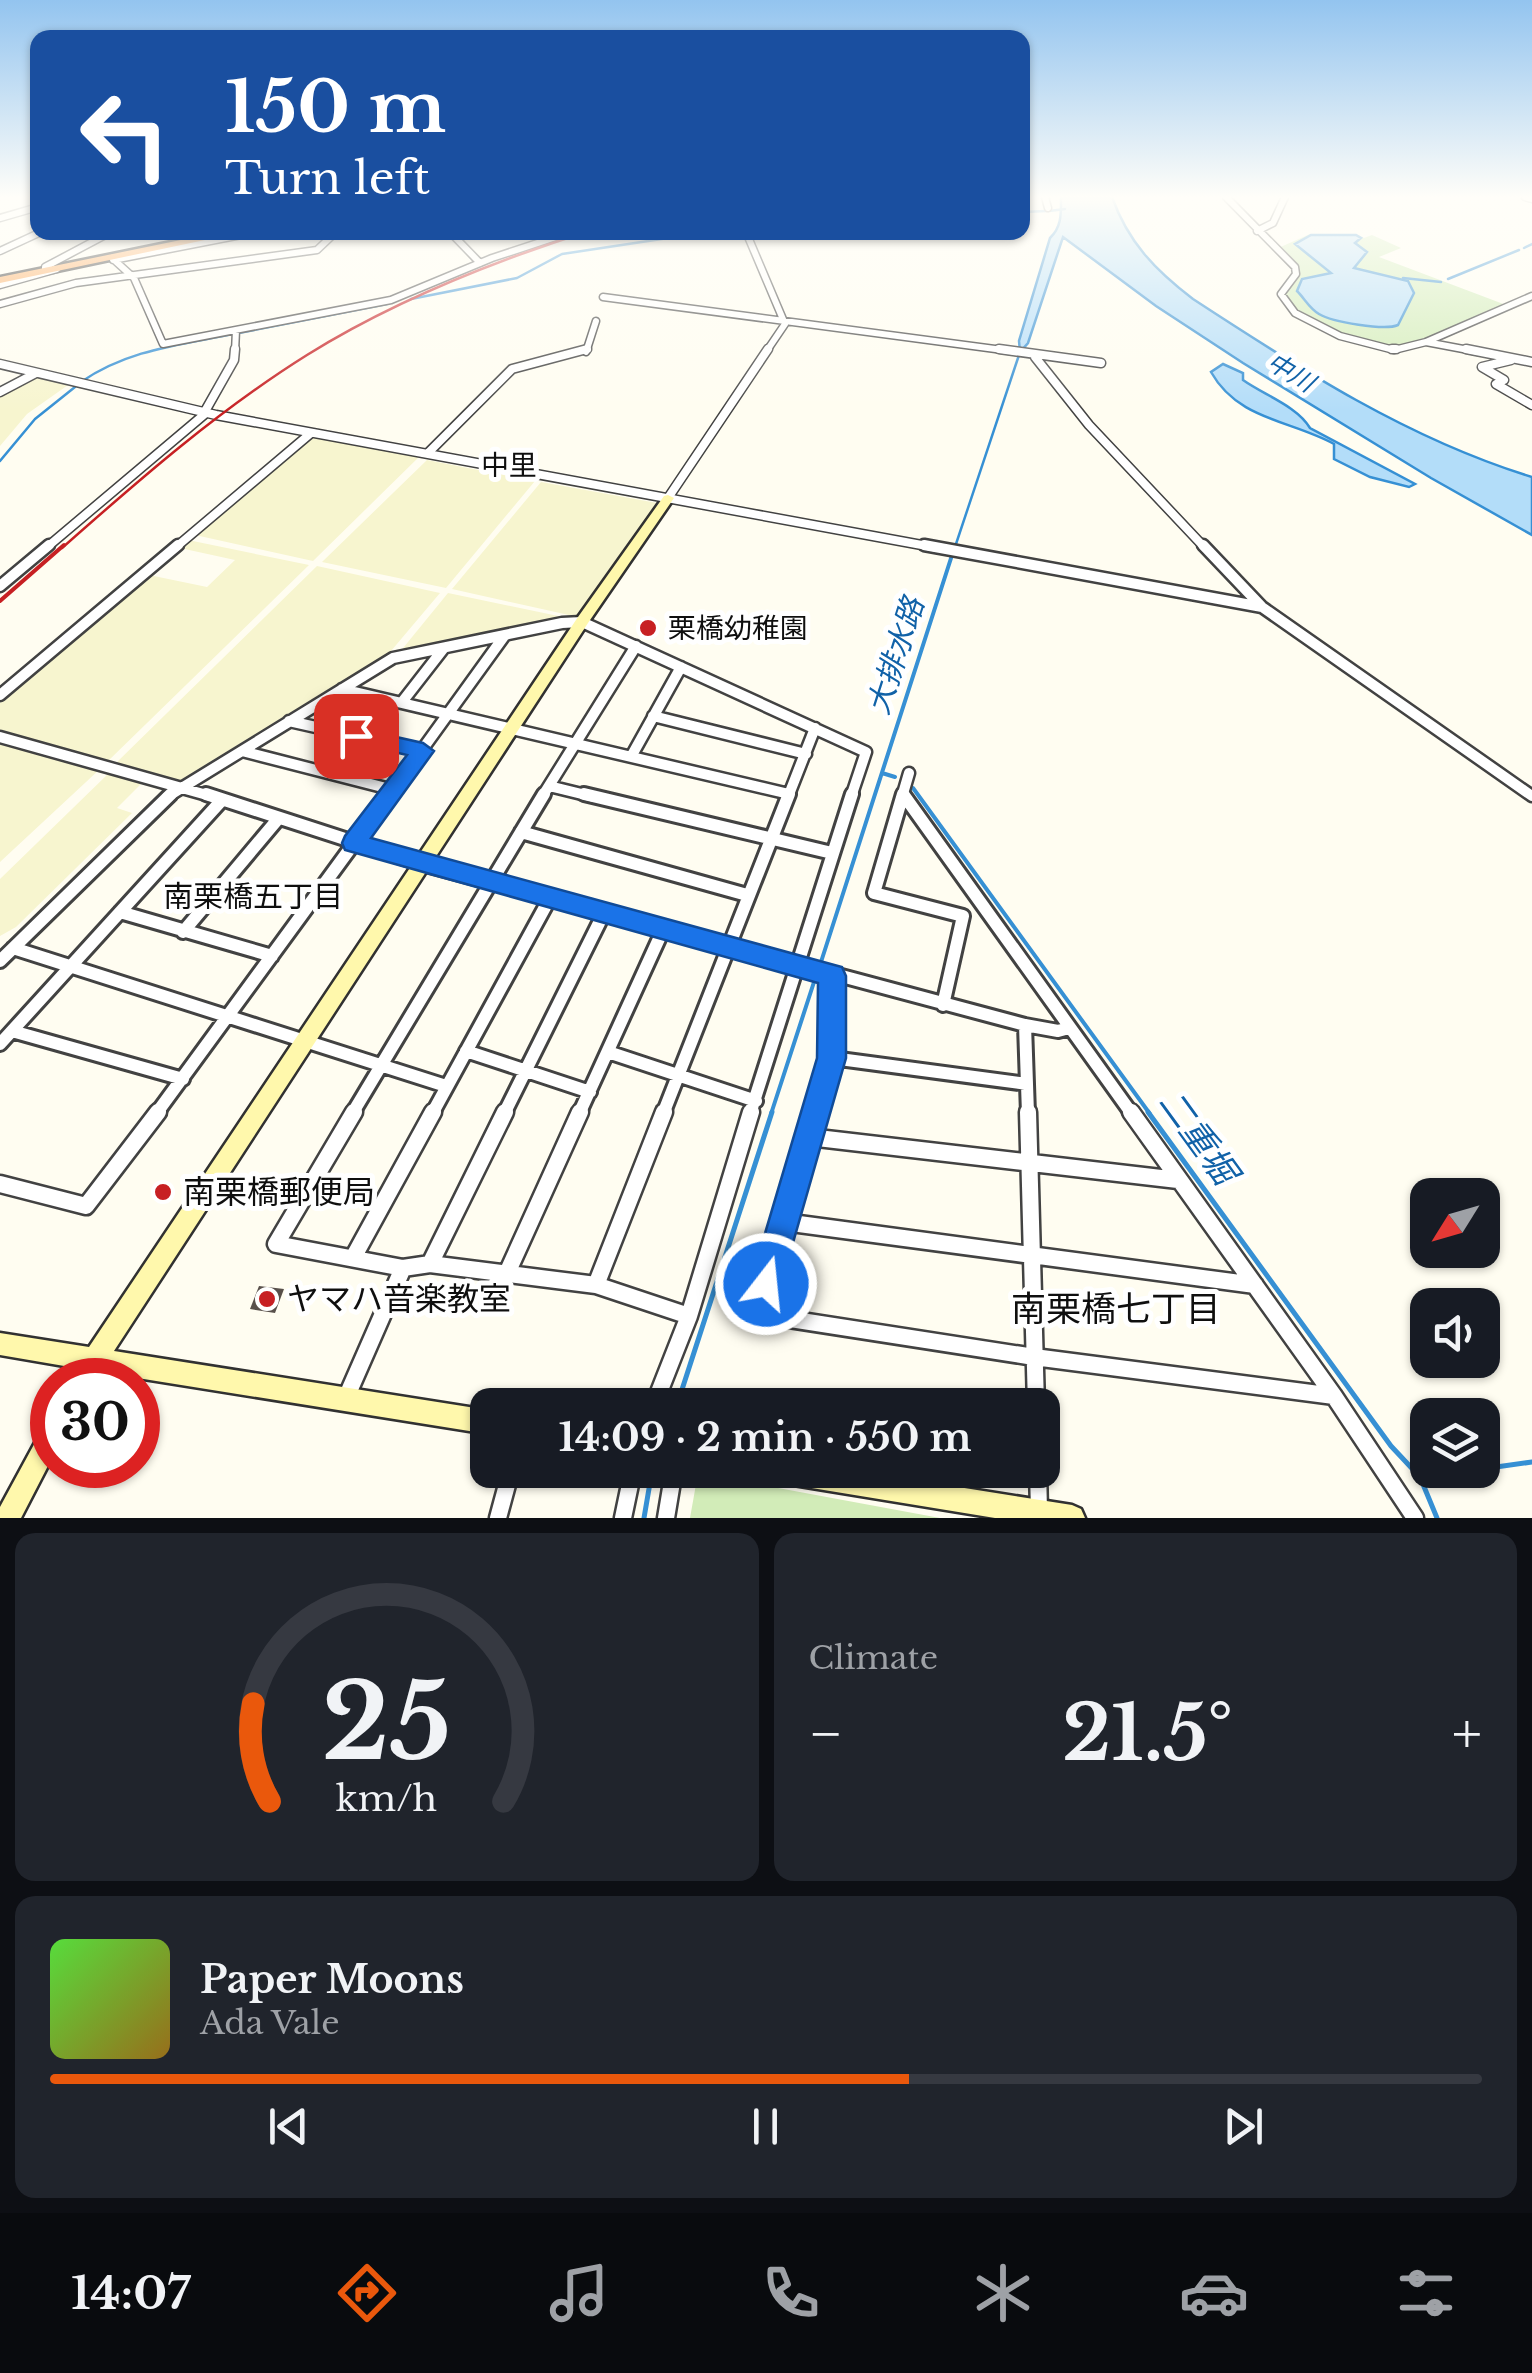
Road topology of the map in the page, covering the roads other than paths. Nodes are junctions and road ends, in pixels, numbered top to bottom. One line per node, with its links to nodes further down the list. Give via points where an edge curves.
1 (51, 268): 9 (street)
2 (59, 268): 9 (highway)
3 (62, 268): 9 (highway)
4 (123, 268): 10 (street)
5 (190, 268): 10 (street)
6 (468, 268): 17 (street, via 391,300)
7 (762, 268): 16 (street)
8 (1295, 268): 18 (street, via 1281,294 1305,320 1394,350)
9 (49, 270): 11 (highway)
10 (132, 276): 14 (street); 17 (street, via 163,344)
11 (0, 281)
12 (1532, 296): 18 (street)
13 (603, 298): 16 (street)
14 (0, 304)
15 (596, 321): 29 (street, via 586,352 512,370)
16 (786, 324): 19 (street); 30 (street)
17 (236, 330): 27 (street, via 234,360)
18 (1426, 342): 20 (street)
19 (1033, 356): 22 (street); 32 (street, via 1089,425)
20 (1515, 358): 21 (street); 26 (street, via 1482,367)
21 (1532, 362)
22 (1100, 363)
23 (0, 364): 24 (street)
24 (36, 373): 25 (street); 27 (street)
25 (0, 392)
26 (1532, 406)
27 (205, 413): 28 (street); 31 (street)
28 (311, 433): 29 (street); 39 (street)
29 (428, 453): 30 (street)
30 (668, 498): 32 (street); 33 (street)
31 (0, 586)
32 (1262, 607): 58 (street)
33 (582, 622): 34 (street); 35 (street); 44 (street)
34 (505, 635): 36 (street); 41 (street)
35 (636, 646): 37 (street); 47 (street)
36 (444, 648): 38 (street, via 393,658); 40 (street)
37 (681, 667): 42 (street); 45 (street)
38 (342, 689): 40 (street); 43 (street)
39 (0, 695)
40 (402, 702): 41 (street)
41 (450, 714): 44 (street); 49 (street)
42 (653, 716): 50 (street); 51 (street)
43 (289, 721): 48 (street); 49 (street)
44 (515, 727): 47 (street); 65 (street)
45 (814, 728): 50 (street); 64 (street, via 866,752)
46 (0, 737): 53 (street)
47 (577, 742): 51 (street); 54 (street)
48 (242, 750): 53 (street); 55 (street)
49 (423, 751): 55 (street)
50 (806, 754): 56 (street)
51 (632, 755): 56 (street)
52 (909, 773): 57 (street)
53 (182, 786): 59 (street); 73 (street)
54 (550, 786): 61 (street); 62 (street)
55 (394, 790): 63 (street)
56 (790, 794): 62 (street)
57 (903, 794): 80 (street, via 874,893 963,916); 83 (street)
58 (1532, 796)
59 (222, 800): 60 (street); 69 (street)
60 (278, 819): 63 (street); 72 (street)
61 (520, 832): 66 (street); 67 (street)
62 (771, 839): 64 (street); 67 (street)
63 (354, 843): 65 (street); 75 (street)
64 (832, 854): 78 (street)
65 (422, 864): 66 (street); 85 (street)
66 (490, 882): 68 (street); 90 (street)
67 (748, 895): 74 (street)
68 (550, 898): 70 (street); 87 (street)
69 (120, 912): 72 (street); 77 (street)
70 (603, 915): 71 (street); 91 (street)
71 (663, 930): 74 (street); 88 (street)
72 (184, 932): 75 (street)
73 (14, 948): 76 (street); 77 (street)
74 (726, 948): 78 (street); 93 (street)
75 (272, 956): 81 (street)
76 (0, 962)
77 (70, 966): 81 (street); 84 (street)
78 (801, 966): 79 (street); 97 (street)
79 (832, 976): 80 (street); 89 (street)
80 (944, 1004): 82 (street)
81 (227, 1016): 85 (street); 92 (street)
82 (1025, 1024): 83 (street); 94 (street)
83 (1069, 1028): 100 (street)
84 (12, 1032): 86 (street); 92 (street)
85 (304, 1040): 90 (street); 114 (street)
86 (0, 1044)
87 (466, 1052): 91 (street); 95 (street)
88 (608, 1052): 93 (street); 96 (street)
89 (832, 1058): 94 (street); 98 (street)
90 (381, 1066): 95 (street); 104 (street, via 276,1244)
91 (525, 1072): 96 (street); 105 (street)
92 (183, 1078): 101 (street, via 86,1206)
93 (677, 1078): 97 (street); 108 (street)
94 (1026, 1084): 99 (street)
95 (446, 1086): 104 (street)
96 (590, 1092): 107 (street)
97 (756, 1101): 110 (street)
98 (809, 1137): 99 (street); 102 (street)
99 (1028, 1161): 100 (street); 103 (street)
100 (1178, 1180): 109 (street)
101 (0, 1184)
102 (784, 1222): 103 (street); 112 (street, via 757,1314)
103 (1031, 1254): 109 (street); 112 (street)
104 (352, 1258): 106 (street)
105 (430, 1264): 106 (street); 107 (street)
106 (403, 1268): 119 (street)
107 (508, 1271): 108 (street)
108 (596, 1285): 110 (street)
109 (1255, 1285): 118 (street)
110 (689, 1316): 116 (street)
111 (0, 1344): 113 (street)
112 (1034, 1357): 117 (street); 118 (street)
113 (46, 1358)
114 (94, 1358)
115 (160, 1378): 119 (street)
116 (661, 1388)
117 (1035, 1388)
118 (1334, 1396): 133 (street)
119 (346, 1398): 120 (street)
120 (470, 1419)
121 (30, 1476): 128 (street)
122 (506, 1488): 129 (street)
123 (630, 1488): 130 (street)
124 (671, 1488): 131 (street)
125 (885, 1488): 127 (street)
126 (1038, 1488): 127 (street)
127 (1039, 1513): 132 (street)
128 (8, 1518)
129 (498, 1518)
130 (624, 1518)
131 (666, 1518)
132 (1072, 1518)
133 (1415, 1518)

